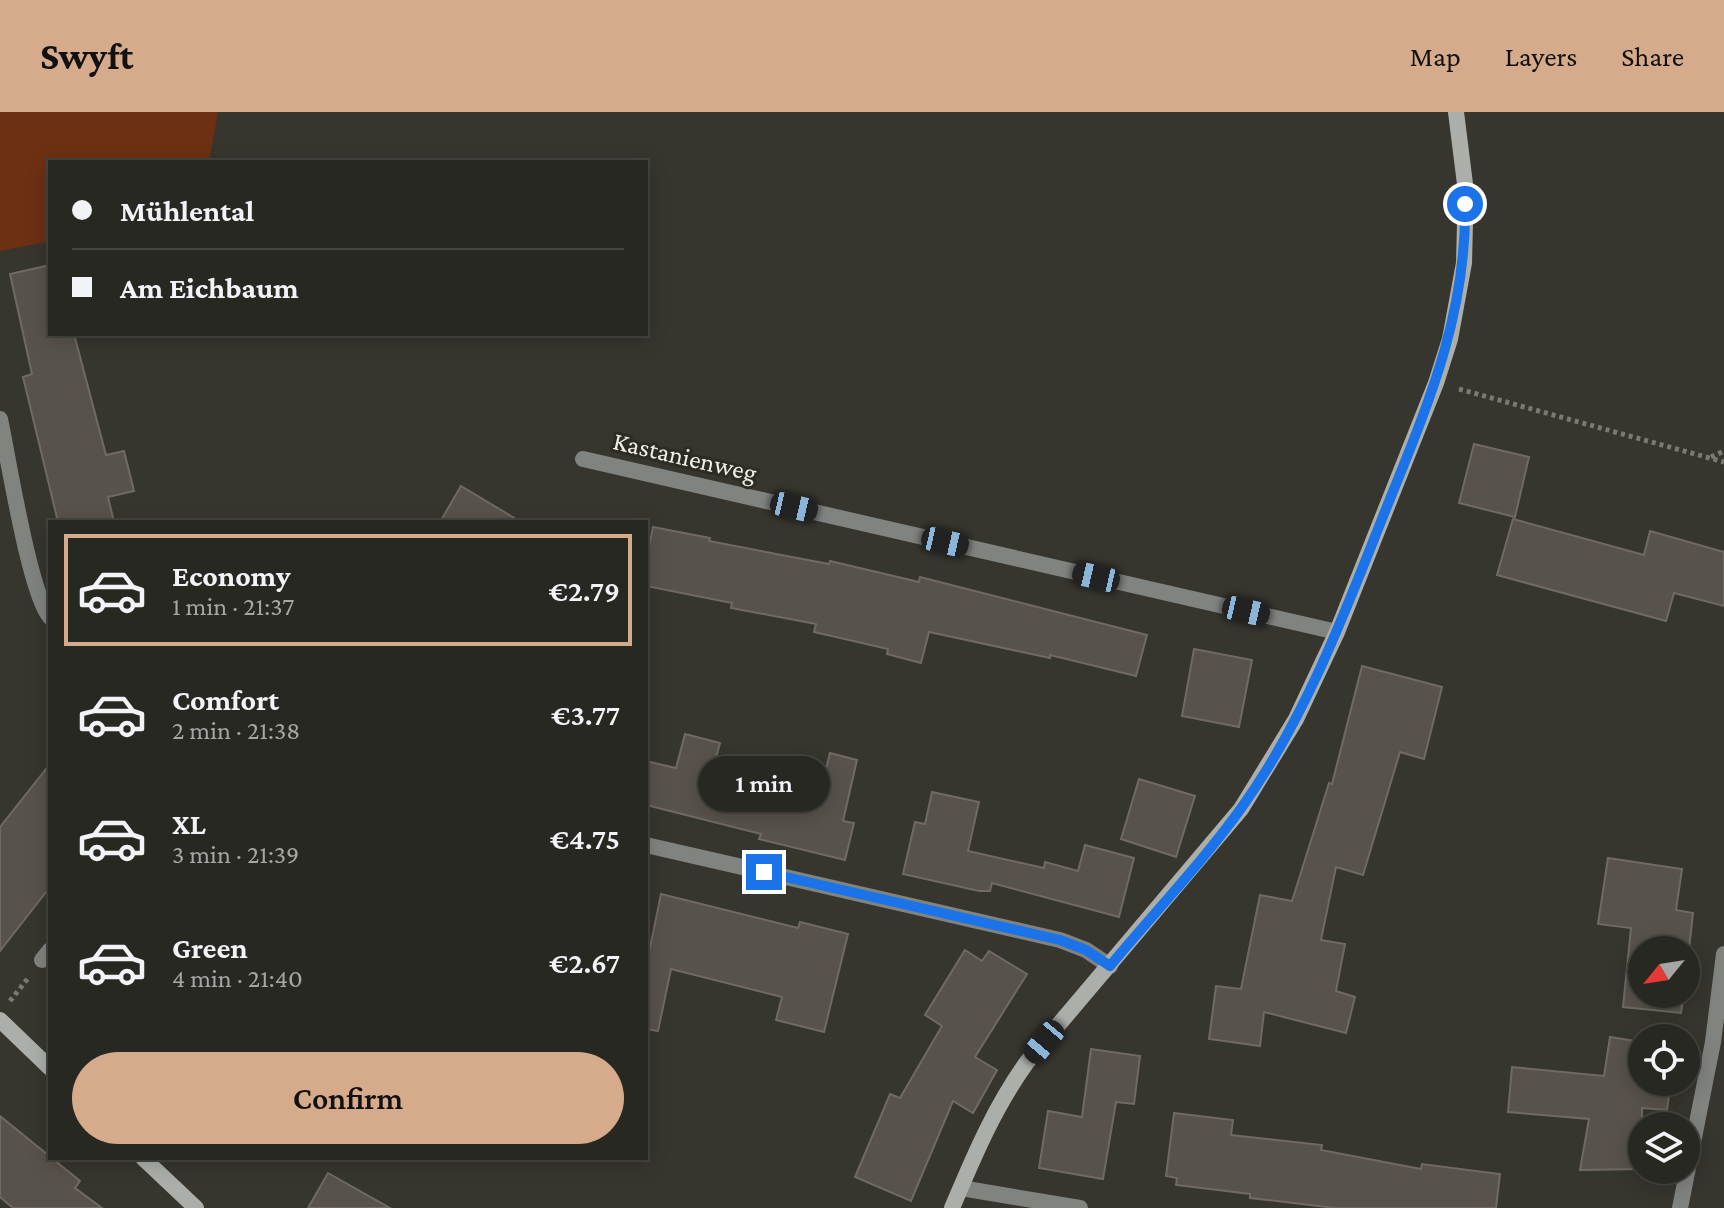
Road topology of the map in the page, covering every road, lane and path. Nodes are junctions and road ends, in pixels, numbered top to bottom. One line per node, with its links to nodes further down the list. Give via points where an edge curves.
1 (1456, 112): 2 (street, via 1465,184 1464,263)
2 (1436, 383): 5 (path); 9 (street)
3 (0, 419): 8 (street, via 31,564)
4 (1724, 451): 5 (path)
5 (1710, 458): 7 (path)
6 (583, 459): 9 (street, Kastanienweg)
7 (1724, 462)
8 (48, 615)
9 (1337, 632): 13 (street, via 1296,719 1241,809)
10 (648, 845): 13 (street, via 1060,940)
11 (1724, 954): 16 (street)
12 (46, 955): 14 (path)
13 (1110, 966): 19 (street, via 1002,1098)
14 (8, 1003)
15 (0, 1020): 17 (street)
16 (1718, 1043): 23 (street)
17 (48, 1066)
18 (145, 1160): 20 (street)
19 (961, 1188): 21 (street); 22 (street)
20 (196, 1208)
21 (952, 1208)
22 (1080, 1208)
23 (1680, 1208)

